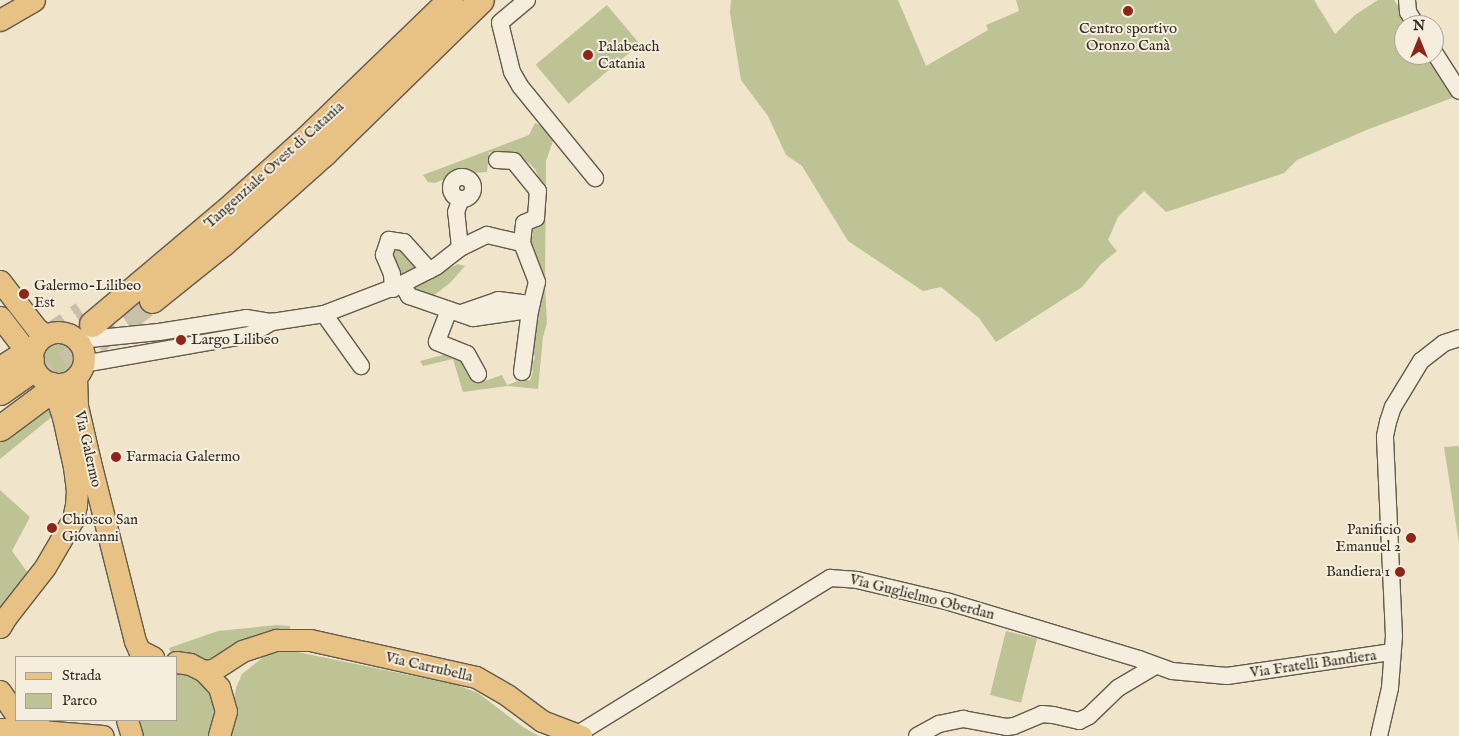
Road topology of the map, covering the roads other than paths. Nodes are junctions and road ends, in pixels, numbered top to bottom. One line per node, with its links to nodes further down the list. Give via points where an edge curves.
1 (34, 0): 7 (main road)
2 (450, 0): 24 (highway, Tangenziale Ovest di Catania, via 306,139 157,270)
3 (480, 0): 21 (highway, Tangenziale Ovest di Catania, via 324,153 223,243)
4 (527, 0): 11 (street, via 500,23 512,72)
5 (1407, 0): 6 (street)
6 (1410, 15)
7 (0, 20)
8 (1442, 65): 9 (street)
9 (1459, 91)
10 (497, 160): 13 (street, via 514,161 538,191 536,218 524,223)
11 (595, 178)
12 (461, 199): 14 (street, via 456,212)
13 (522, 243): 14 (street, via 487,235); 18 (street, via 537,282)
14 (460, 248): 15 (street)
15 (429, 270): 17 (street); 17 (street, via 404,242 389,240 384,255)
16 (0, 281): 25 (main road, via 36,329)
17 (397, 286): 19 (street, via 409,296); 20 (street)
18 (531, 307): 19 (street, via 473,318); 30 (street)
19 (454, 312): 31 (street, via 437,342 467,354)
20 (324, 314): 23 (street); 28 (street)
21 (157, 315): 23 (street); 24 (street, via 89,339); 27 (street)
22 (0, 317): 32 (main road, Via Galermo)
23 (272, 322): 27 (street, via 250,335)
24 (83, 325): 25 (main road); 29 (main road, Via Galermo)
25 (46, 335): 32 (main road, via 36,346)
26 (1459, 338): 38 (street, Via Fratelli Bandiera, via 1444,343 1421,361 1393,407 1388,422)
27 (162, 349): 29 (street)
28 (362, 366)
29 (80, 371): 32 (main road, via 65,383); 39 (main road, Via Galermo, via 77,406 90,462 135,641 139,650)
30 (522, 372)
31 (478, 374)
32 (30, 375): 33 (highway); 34 (highway); 35 (highway); 36 (main road, Via Galermo, via 63,417 74,466 76,506 73,519 45,567)
33 (0, 392)
34 (0, 412)
35 (0, 428)
36 (0, 627)
37 (263, 644): 42 (main road, Via Carrubella, via 242,651 219,667); 44 (main road, via 235,671); 52 (main road, Via Carrubella, via 288,638 310,640 461,672 488,683 542,721)
38 (1392, 652): 41 (street, Via Fratelli Bandiera, via 1227,676 1172,671); 54 (street, via 1390,688)
39 (151, 656)
40 (178, 662): 42 (main road)
41 (1155, 666): 52 (street, Via Guglielmo Oberdan, via 946,600 857,580 830,578); 53 (street, via 1118,688 1084,720 1073,721 1042,714 1007,727 963,719 939,724)
42 (204, 671): 44 (main road, via 220,688)
43 (0, 691): 45 (main road)
44 (225, 702): 51 (main road, via 225,721)
45 (15, 714)
46 (127, 721): 50 (main road)
47 (31, 726): 48 (highway); 49 (main road)
48 (0, 731)
49 (102, 736)
50 (132, 736)
51 (219, 736)
52 (578, 736)
53 (917, 736)
54 (1380, 736)

